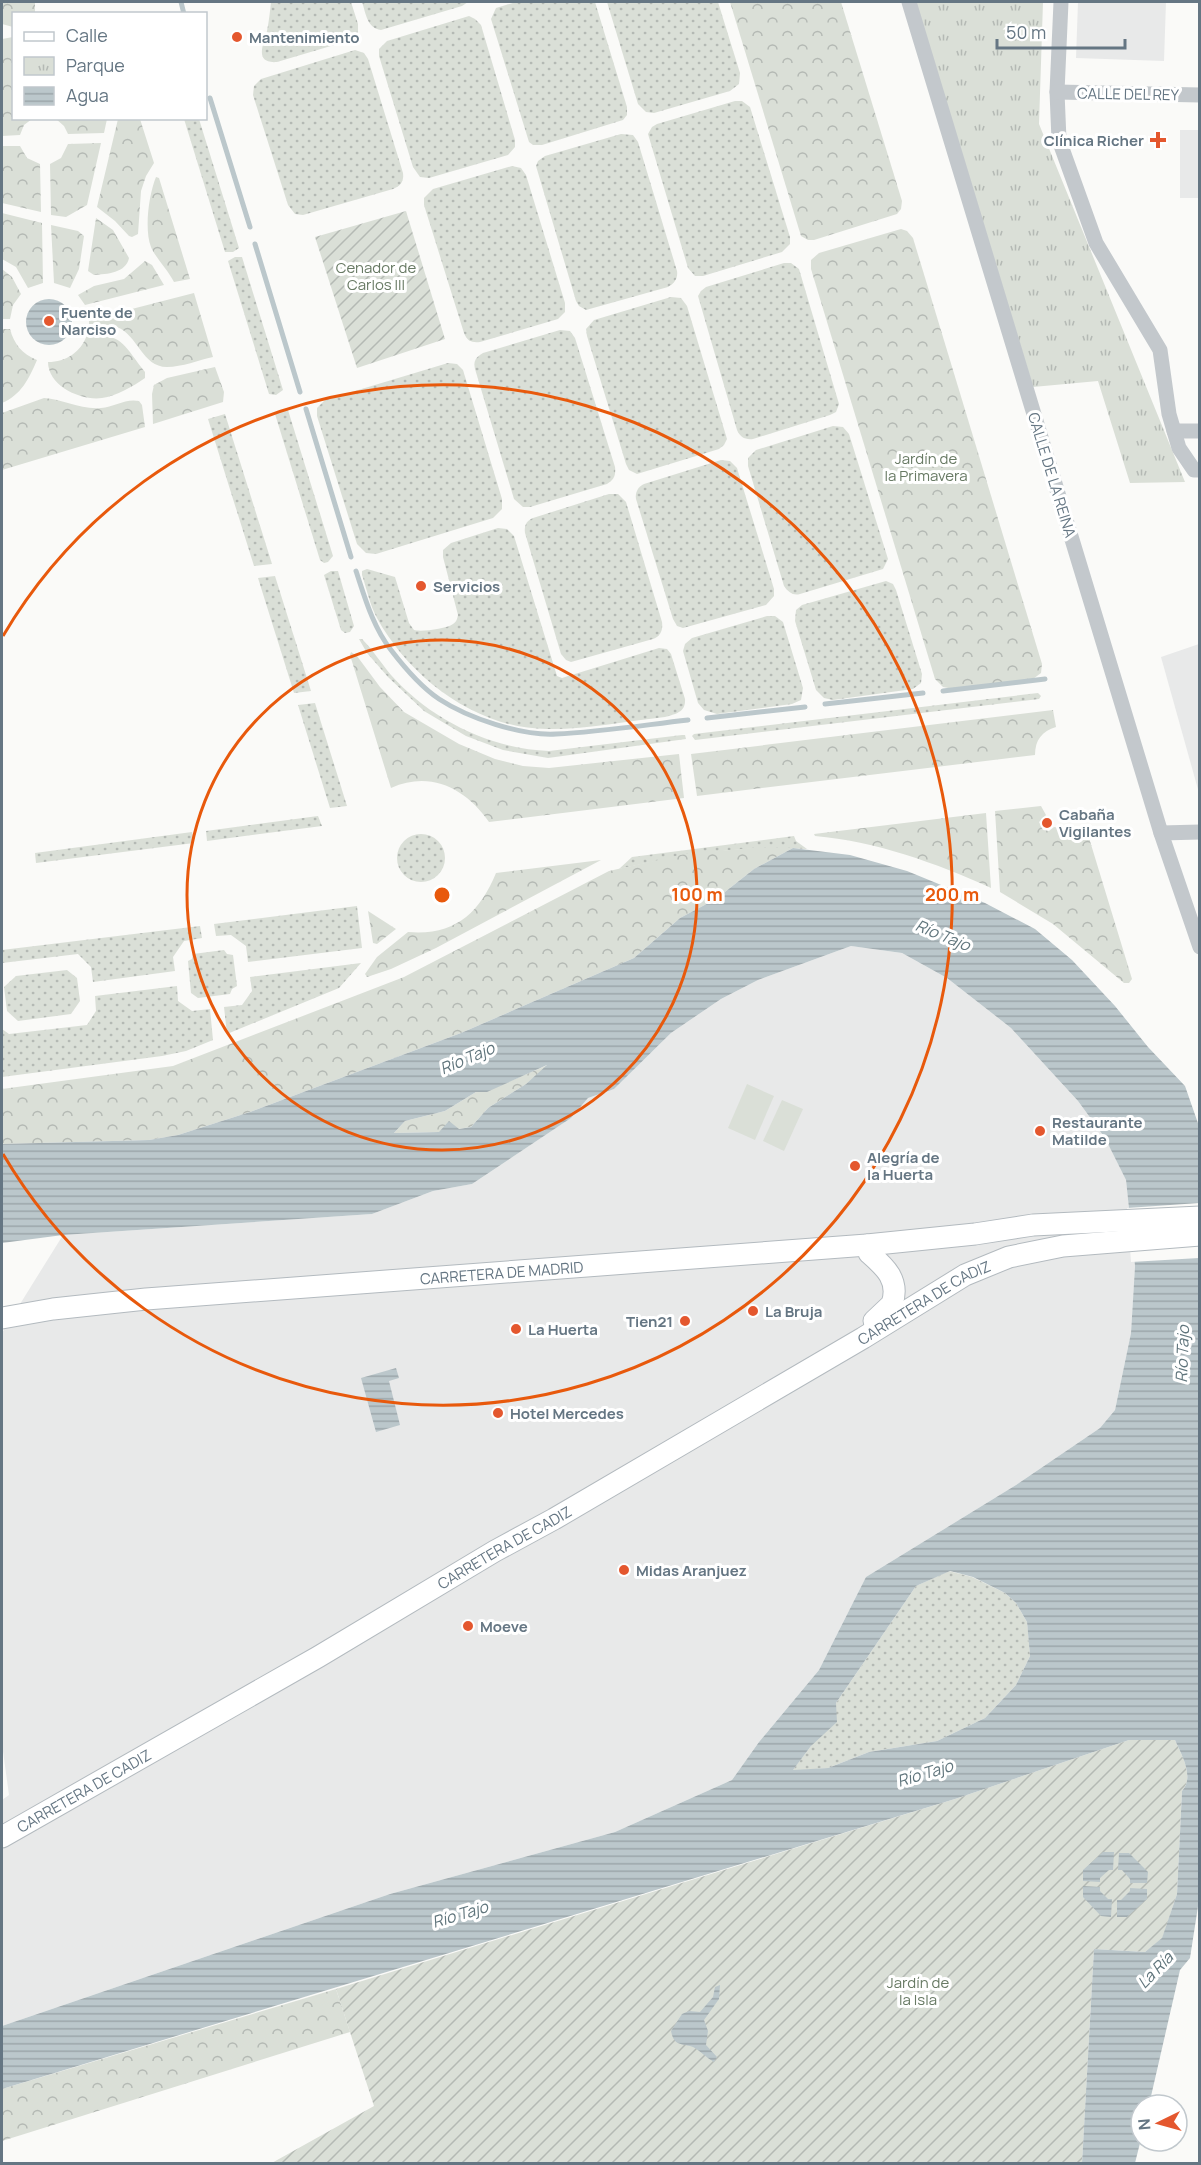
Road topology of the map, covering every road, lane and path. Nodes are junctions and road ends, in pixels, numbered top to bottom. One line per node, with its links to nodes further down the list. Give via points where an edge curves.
1 (909, 2): 9 (street, CALLE DE LA REINA)
2 (1061, 2): 3 (street)
3 (1057, 92): 4 (street, CALLE DEL REY); 5 (street, via 1059,140 1096,243 1160,350)
4 (1200, 95)
5 (1174, 431): 6 (street); 7 (street, via 1179,448 1194,470)
6 (1200, 431)
7 (1200, 470)
8 (1200, 832): 9 (street)
9 (1161, 833): 10 (street, CALLE DE LA REINA)
10 (1200, 947)
11 (1200, 1217): 12 (main road)
12 (1129, 1231): 13 (main road); 14 (main road, CARRETERA DE MADRID, via 1061,1224); 16 (main road, CARRETERA DE CADIZ, via 1009,1257 965,1275)
13 (1200, 1235)
14 (867, 1245): 15 (main road, CARRETERA DE MADRID, via 146,1299); 16 (main road, via 869,1253 889,1272 894,1292 890,1308 865,1327)
15 (2, 1318)
16 (863, 1338): 17 (main road, CARRETERA DE CADIZ)
17 (2, 1837)

